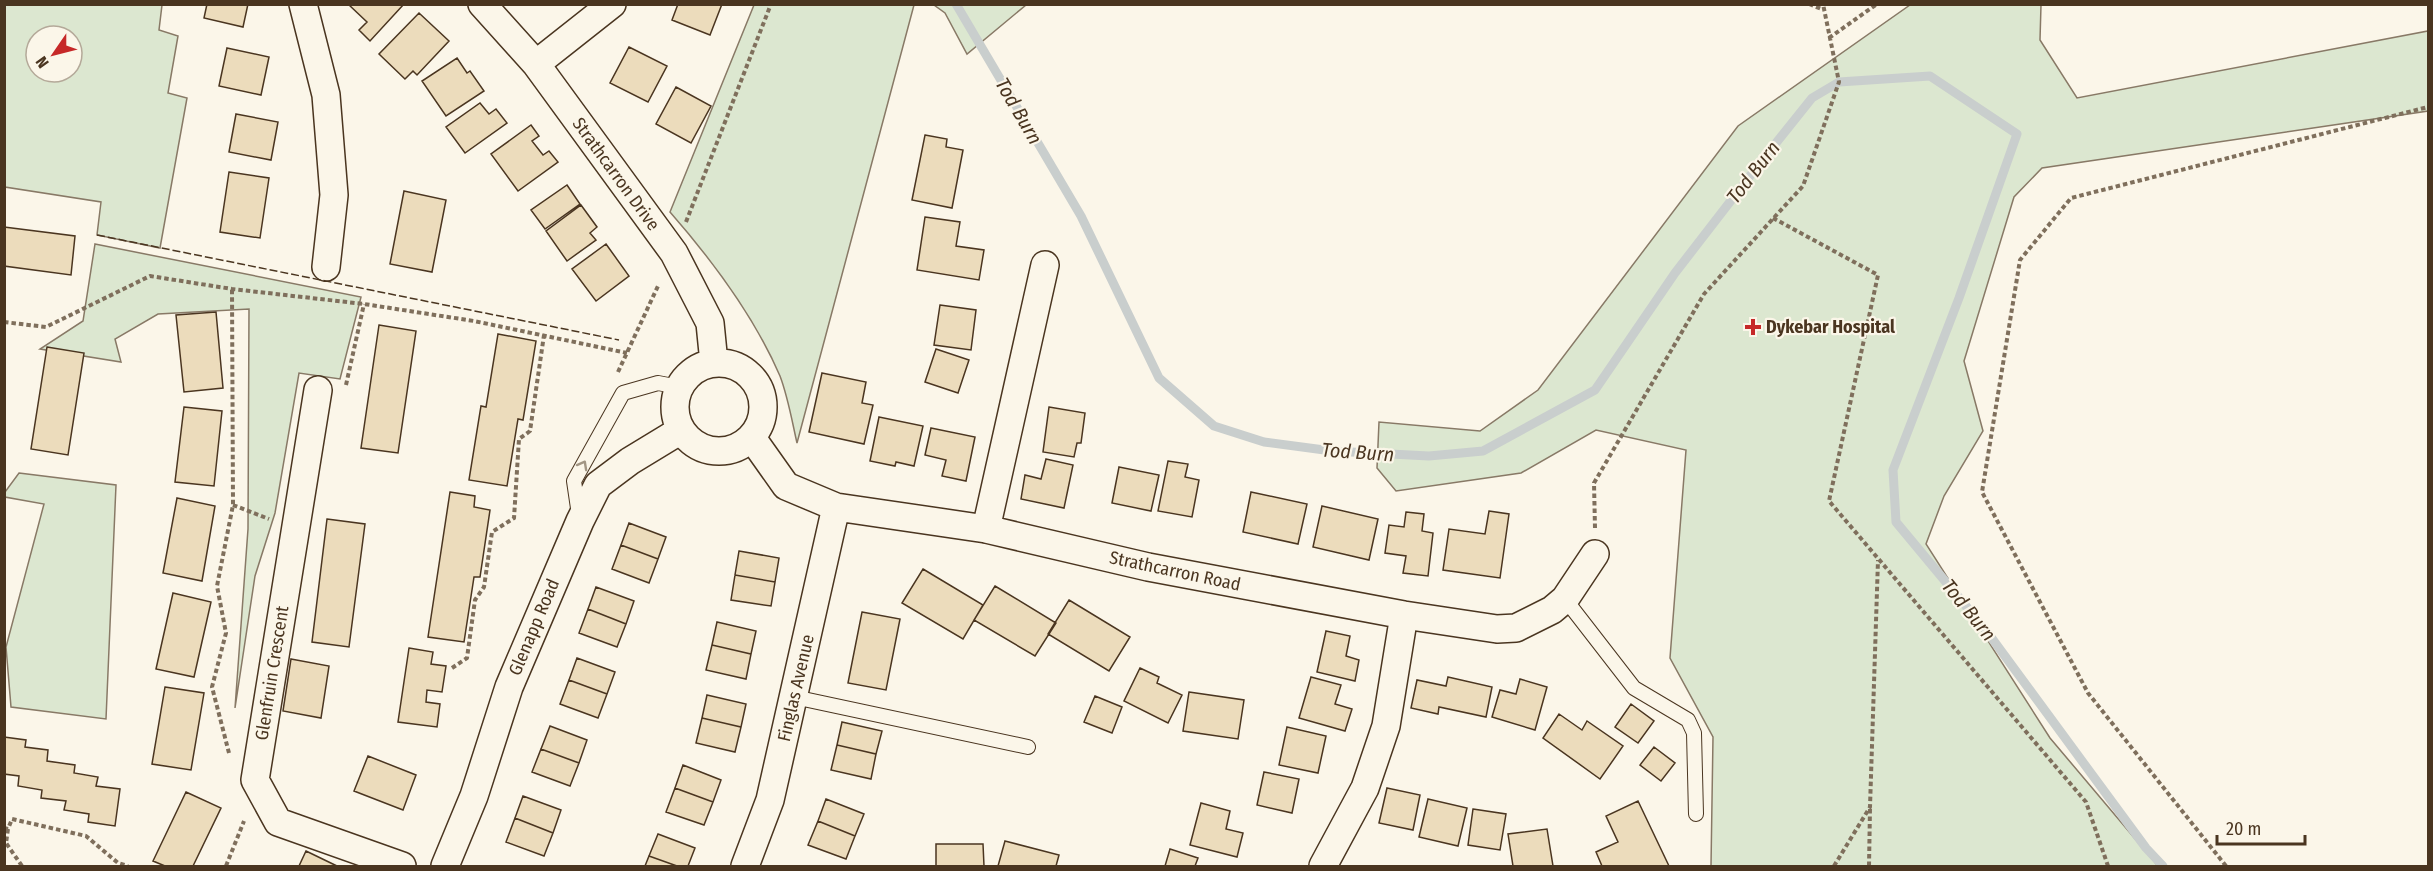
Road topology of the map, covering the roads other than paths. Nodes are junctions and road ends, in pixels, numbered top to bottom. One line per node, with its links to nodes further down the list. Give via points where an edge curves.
1 (303, 4): 6 (street, via 326,95 334,195)
2 (482, 4): 4 (street, Strathcarron Drive)
3 (612, 4): 4 (street)
4 (536, 64): 7 (street, Strathcarron Drive, via 674,254 710,323)
5 (1045, 265): 14 (street)
6 (326, 267)
7 (714, 363): 8 (street, via 688,375); 11 (street, via 745,371 762,393 762,420)
8 (679, 387): 10 (street, via 675,411); 13 (lane, one-way to 8, via 574,481 623,393 658,383)
9 (318, 390): 22 (street, Glenfruin Crescent, via 255,780 278,822)
10 (681, 430): 11 (street, via 706,450 721,452 740,447); 13 (street, Glenapp Road, via 598,485)
11 (752, 438): 12 (street, Strathcarron Road, via 786,486)
12 (836, 507): 14 (street, Strathcarron Road); 18 (street, Finglas Avenue)
13 (580, 520): 23 (street, Glenapp Road, via 510,687 474,796)
14 (986, 529): 17 (street, Strathcarron Road, via 1148,567)
15 (1595, 554): 16 (street, Strathcarron Road)
16 (1565, 599): 17 (street, Strathcarron Road, via 1516,628 1497,629); 20 (lane, via 1634,688 1688,720 1694,733)
17 (1404, 615): 21 (street, via 1386,726 1365,788)
18 (794, 697): 19 (lane); 24 (street, Finglas Avenue, via 770,800)
19 (1028, 747)
20 (1696, 814)
21 (1329, 865)
22 (402, 867)
23 (445, 867)
24 (745, 867)

